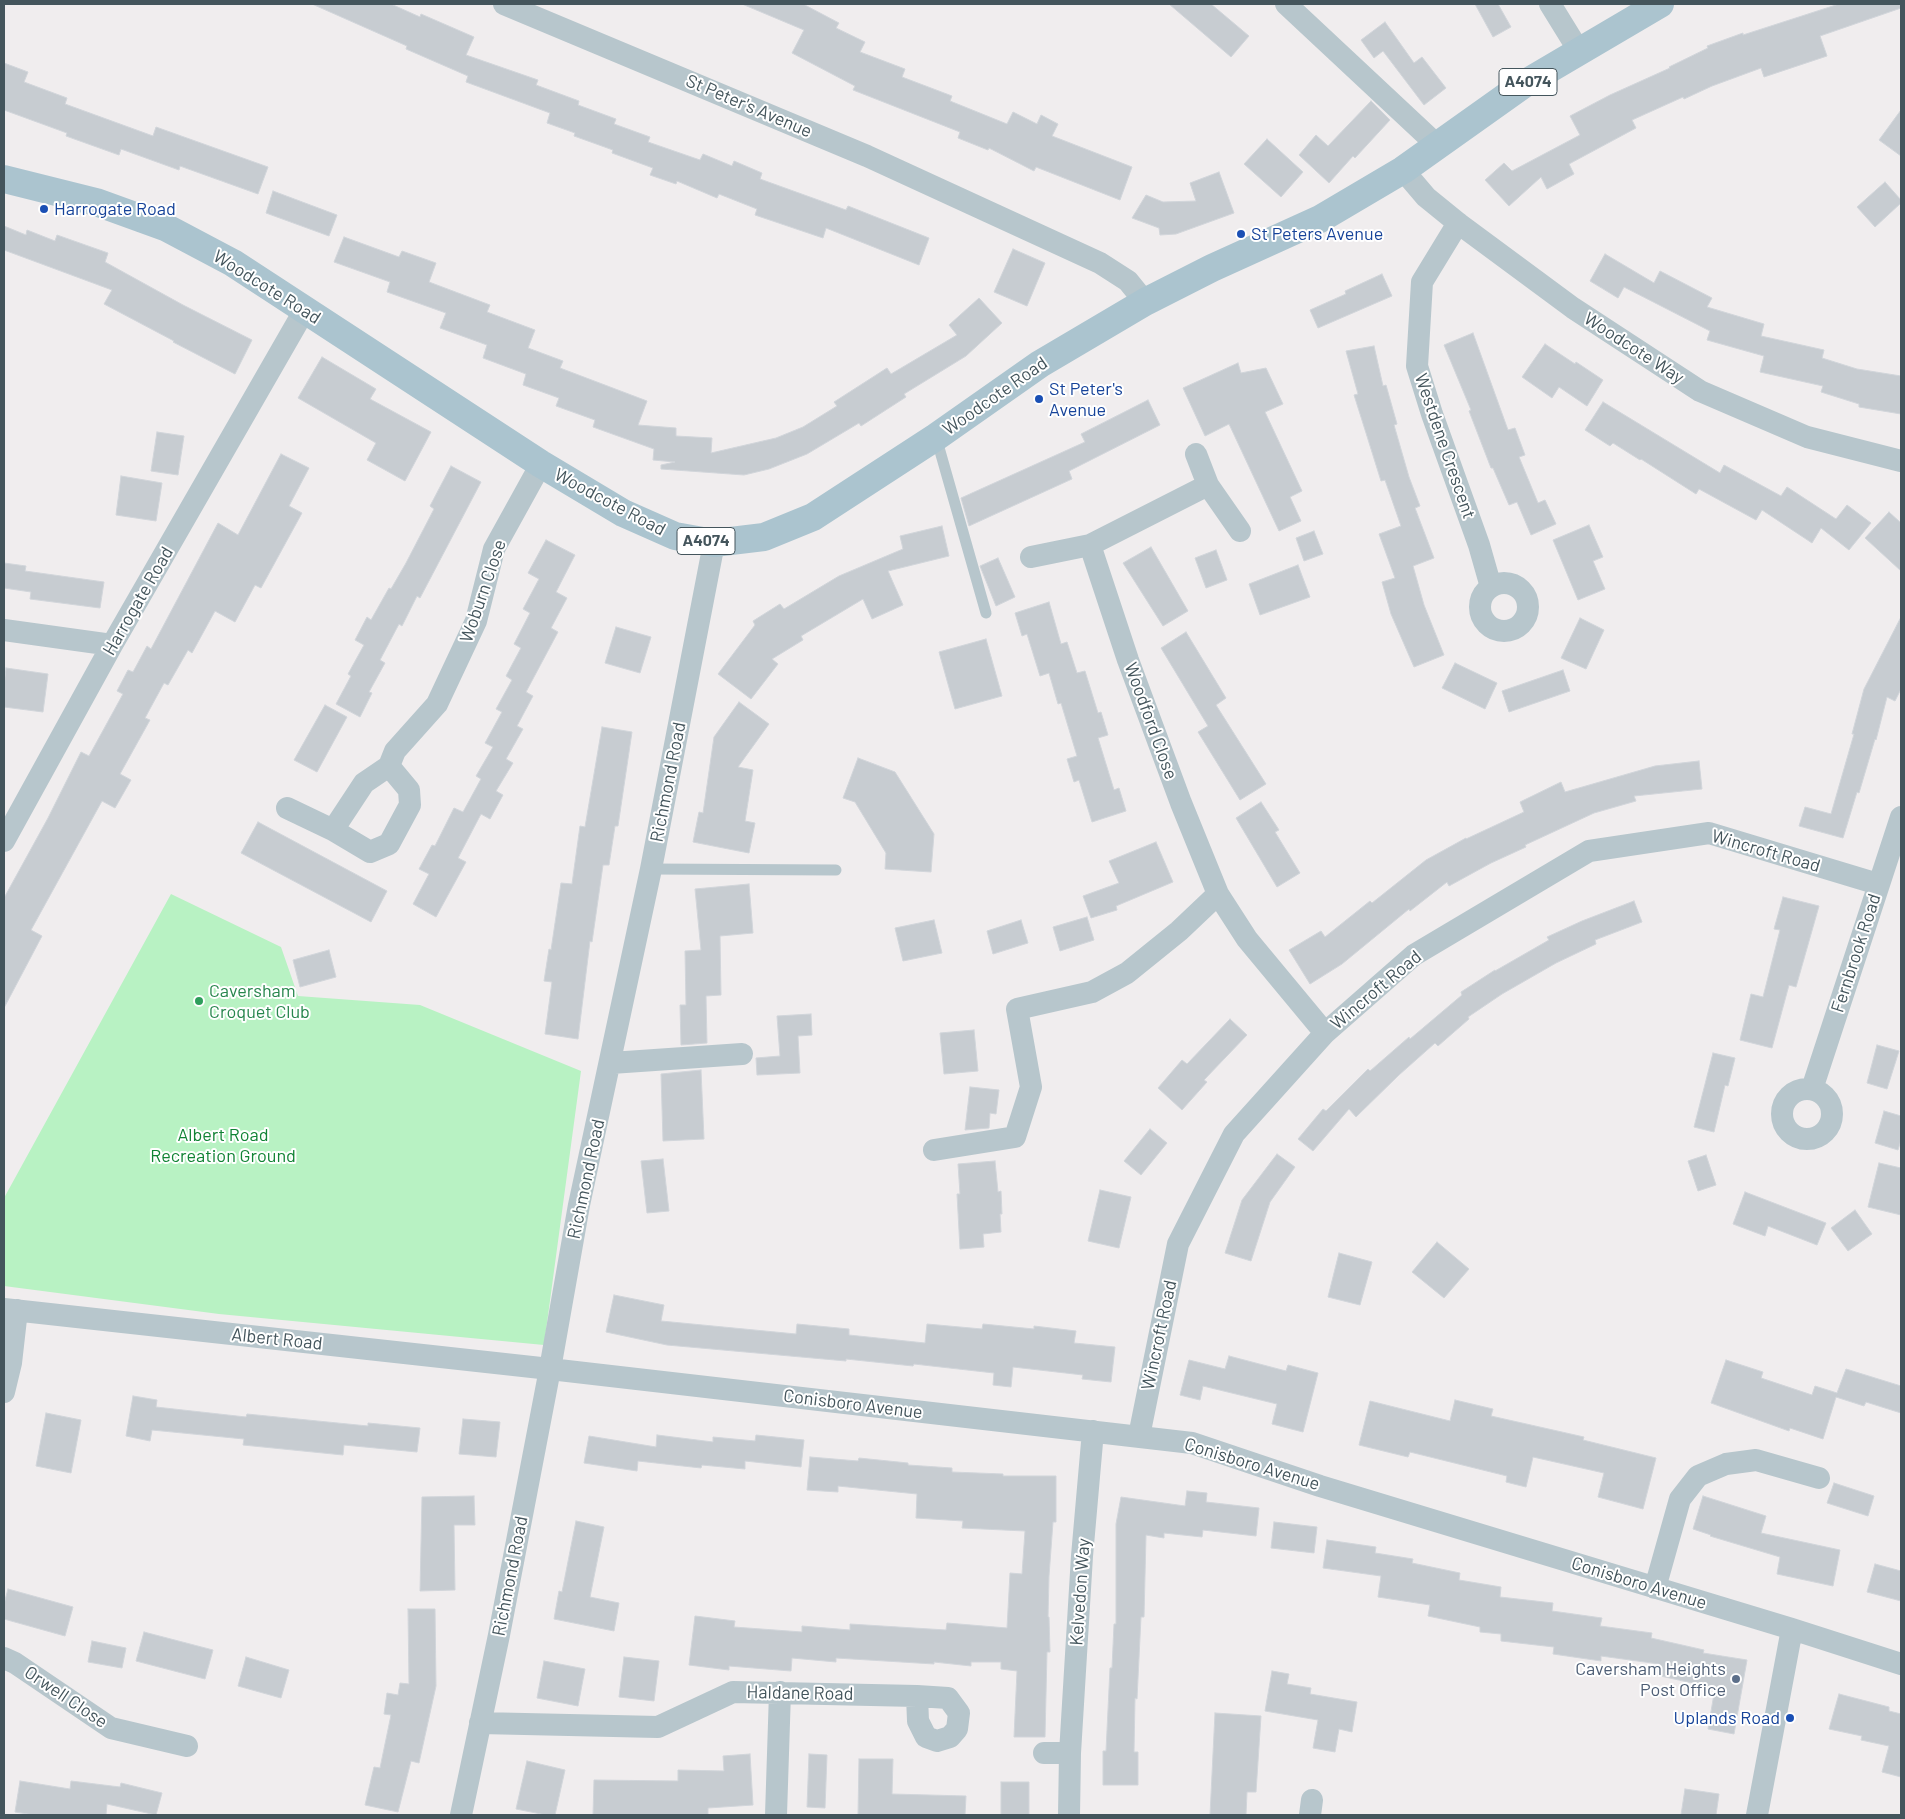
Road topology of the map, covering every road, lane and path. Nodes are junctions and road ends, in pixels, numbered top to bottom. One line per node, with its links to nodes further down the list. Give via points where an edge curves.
1 (504, 4): 10 (street, St Peter's Avenue, via 867,156 1100,263 1128,281)
2 (1286, 4): 6 (street)
3 (1550, 4): 5 (street)
4 (1660, 4): 5 (main road, A4074)
5 (1579, 51): 6 (main road, A4074, via 1524,84)
6 (1438, 146): 7 (main road, A4074)
7 (1402, 170): 9 (street, Woodcote Way, via 1426,198); 10 (main road, Woodcote Road / A4074, via 1320,219)
8 (4, 180): 11 (main road, Woodcote Road / A4074, via 96,202 165,227 233,263)
9 (1458, 223): 14 (street, Woodcote Way, via 1573,308 1700,391 1807,437); 21 (street, Westdene Crescent, via 1422,282 1418,366)
10 (1145, 302): 12 (main road, Woodcote Road / A4074, via 1040,364)
11 (304, 311): 15 (main road, Woodcote Road / A4074); 24 (street, Harrogate Road)
12 (936, 437): 18 (main road, Woodcote Road / A4074, via 813,516 764,537); 22 (lane)
13 (1196, 454): 16 (street)
14 (1901, 461)
15 (541, 464): 18 (main road, Woodcote Road / A4074, via 624,513 675,536); 25 (street, Woburn Close, via 494,549 476,621 437,704 395,751)
16 (1208, 485): 17 (street); 19 (street)
17 (1240, 531)
18 (714, 543): 30 (street, Richmond Road)
19 (1090, 545): 20 (street); 33 (street, Woodford Close, via 1181,803)
20 (1031, 557)
21 (1491, 587)
22 (986, 613)
23 (4, 630): 24 (street)
24 (112, 646): 29 (street, Harrogate Road)
25 (389, 766): 28 (street, Woburn Close, via 364,783); 28 (street, via 408,790 410,805 388,844 370,852)
26 (287, 808): 28 (street)
27 (1901, 817): 32 (street, Fernbrook Road)
28 (333, 830)
29 (4, 841)
30 (651, 869): 31 (lane); 36 (street, Richmond Road)
31 (836, 870)
32 (1878, 884): 34 (street, Wincroft Road, via 1709,833 1589,851 1414,955); 37 (street, Fernbrook Road)
33 (1218, 894): 34 (street, Woodford Close, via 1247,939); 38 (street, via 1127,973 1092,992 1017,1009 1032,1087 1015,1137)
34 (1325, 1033): 43 (street, Wincroft Road, via 1234,1134 1178,1244)
35 (742, 1054): 36 (street)
36 (611, 1063): 40 (street, Richmond Road, via 579,1205)
37 (1812, 1089)
38 (934, 1150)
39 (10, 1310): 40 (street, Albert Road); 41 (street, via 12,1364)
40 (550, 1369): 42 (street, Conisboro Avenue); 51 (street, Richmond Road)
41 (4, 1392)
42 (1094, 1431): 43 (street, Conisboro Avenue); 54 (street, Kelvedon Way, via 1082,1556)
43 (1138, 1436): 45 (street, Conisboro Avenue, via 1192,1443 1320,1486)
44 (1819, 1478): 45 (street, via 1756,1460 1726,1464 1698,1476 1680,1499)
45 (1655, 1588): 46 (street, Conisboro Avenue)
46 (1792, 1629): 48 (street, Conisboro Avenue); 58 (street)
47 (4, 1658): 52 (street, Orwell Close, via 111,1728)
48 (1901, 1664)
49 (780, 1692): 50 (street, Haldane Road); 51 (street, Haldane Road, via 733,1692 658,1727); 56 (street)
50 (917, 1696)
51 (480, 1723): 55 (street, Richmond Road)
52 (187, 1746)
53 (1044, 1753): 54 (street)
54 (1070, 1753): 57 (street, Kelvedon Way)
55 (461, 1815)
56 (776, 1815)
57 (1069, 1815)
58 (1757, 1815)

